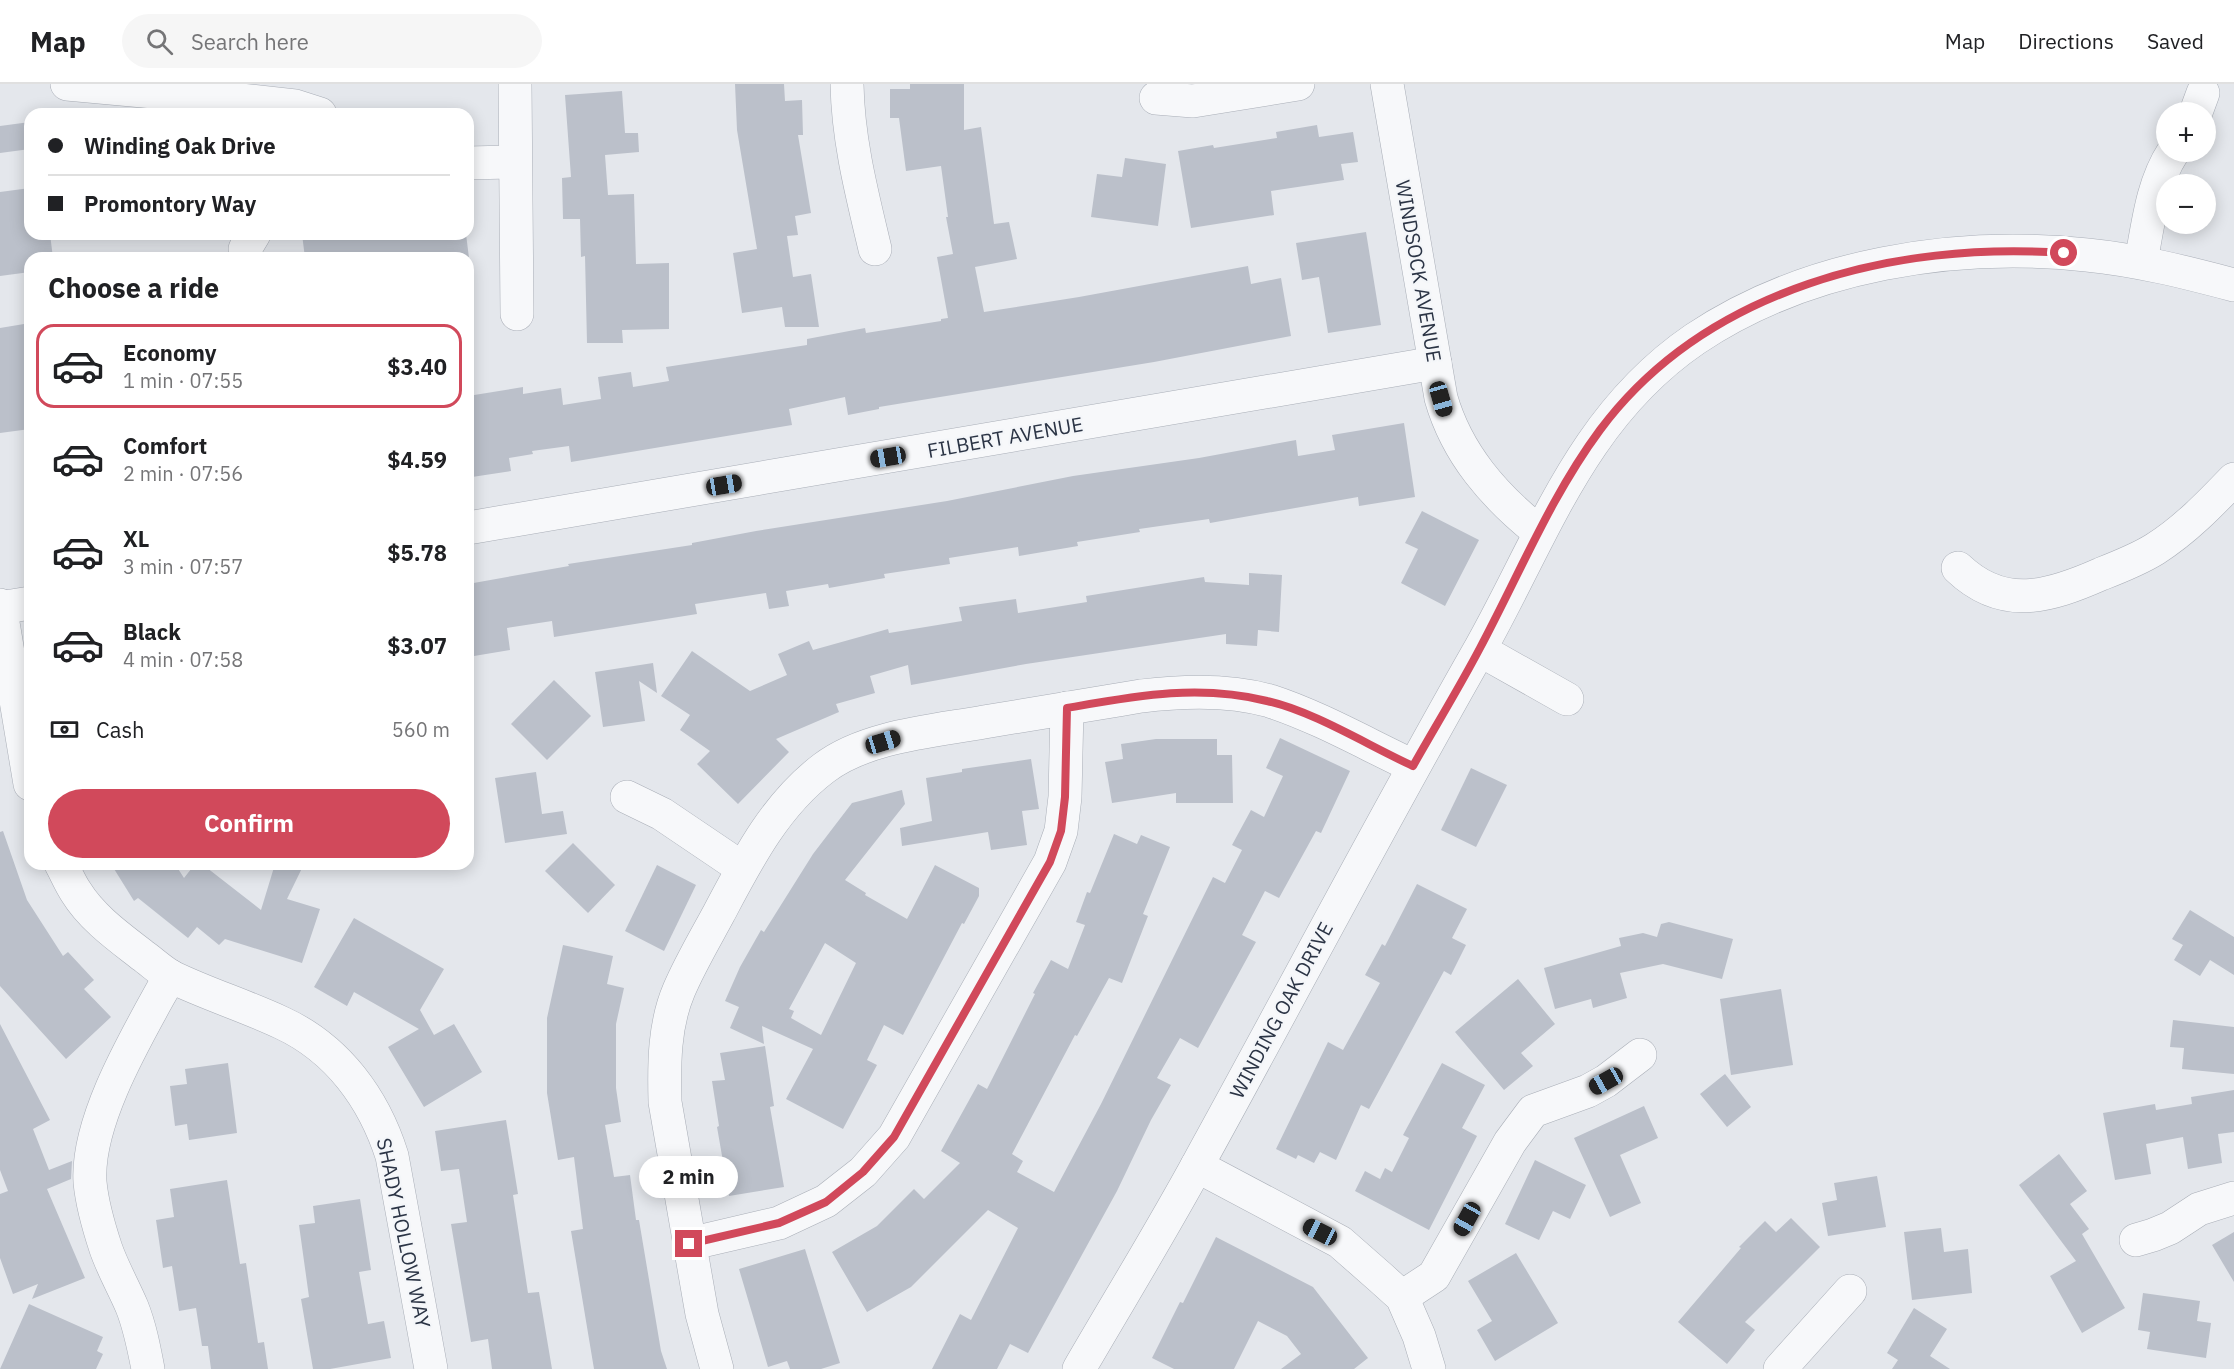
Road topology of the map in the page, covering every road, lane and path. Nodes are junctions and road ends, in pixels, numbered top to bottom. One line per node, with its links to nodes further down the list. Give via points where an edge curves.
1 (67, 84): 7 (street)
2 (514, 84): 9 (street)
3 (847, 84): 12 (street, via 853,154)
4 (1298, 84): 6 (street, via 1193,101)
5 (1387, 84): 16 (street, WINDSOCK AVENUE)
6 (1156, 98)
7 (242, 107): 8 (street)
8 (301, 108)
9 (515, 162): 11 (street); 15 (street)
10 (2168, 162): 13 (street, via 2152,204)
11 (474, 163)
12 (875, 249)
13 (2141, 262): 14 (street, WINDING OAK DRIVE); 19 (street, WINDING OAK DRIVE, via 2040,251 1961,254 1875,266 1768,298 1693,340 1659,366 1601,429)
14 (2234, 285)
15 (517, 314)
16 (1435, 363): 18 (street, FILBERT AVENUE); 19 (street, WINDSOCK AVENUE, via 1446,418 1464,452 1512,511)
17 (2234, 479): 20 (street, via 2200,514 2155,549 2070,588 2039,595 2001,595 1970,580)
18 (474, 527)
19 (1539, 532): 23 (street, WINDING OAK DRIVE)
20 (1958, 568)
21 (24, 604): 22 (street)
22 (0, 607): 26 (street)
23 (1480, 650): 24 (street); 27 (street, WINDING OAK DRIVE)
24 (1567, 699)
25 (1067, 708): 27 (street, via 1179,692 1227,694 1268,701 1312,717); 29 (street, via 904,736 856,751 826,766 802,787); 36 (street, via 1065,797 1061,831 1050,862 894,1137 863,1172 826,1202 779,1223)
26 (24, 749)
27 (1413, 766): 33 (street, WINDING OAK DRIVE)
28 (627, 797): 29 (street, via 662,813)
29 (742, 868): 36 (street, via 679,991 667,1035 665,1102)
30 (64, 870): 31 (street, SHADY HOLLOW WAY, via 77,894 98,919)
31 (170, 976): 39 (street, via 132,1047 95,1135 90,1182 107,1250 133,1309); 40 (street, SHADY HOLLOW WAY, via 284,1024 337,1061 370,1103 392,1156)
32 (1640, 1055): 38 (street, via 1588,1091 1533,1111 1510,1142 1434,1276)
33 (1197, 1166): 38 (street, via 1340,1242); 42 (street, WINDING OAK DRIVE)
34 (2234, 1198): 35 (street, via 2199,1209 2170,1228)
35 (2136, 1240)
36 (689, 1244): 41 (street)
37 (1850, 1291): 44 (street)
38 (1402, 1297): 43 (street)
39 (148, 1369)
40 (431, 1369)
41 (717, 1369)
42 (1079, 1369)
43 (1429, 1369)
44 (1780, 1369)

